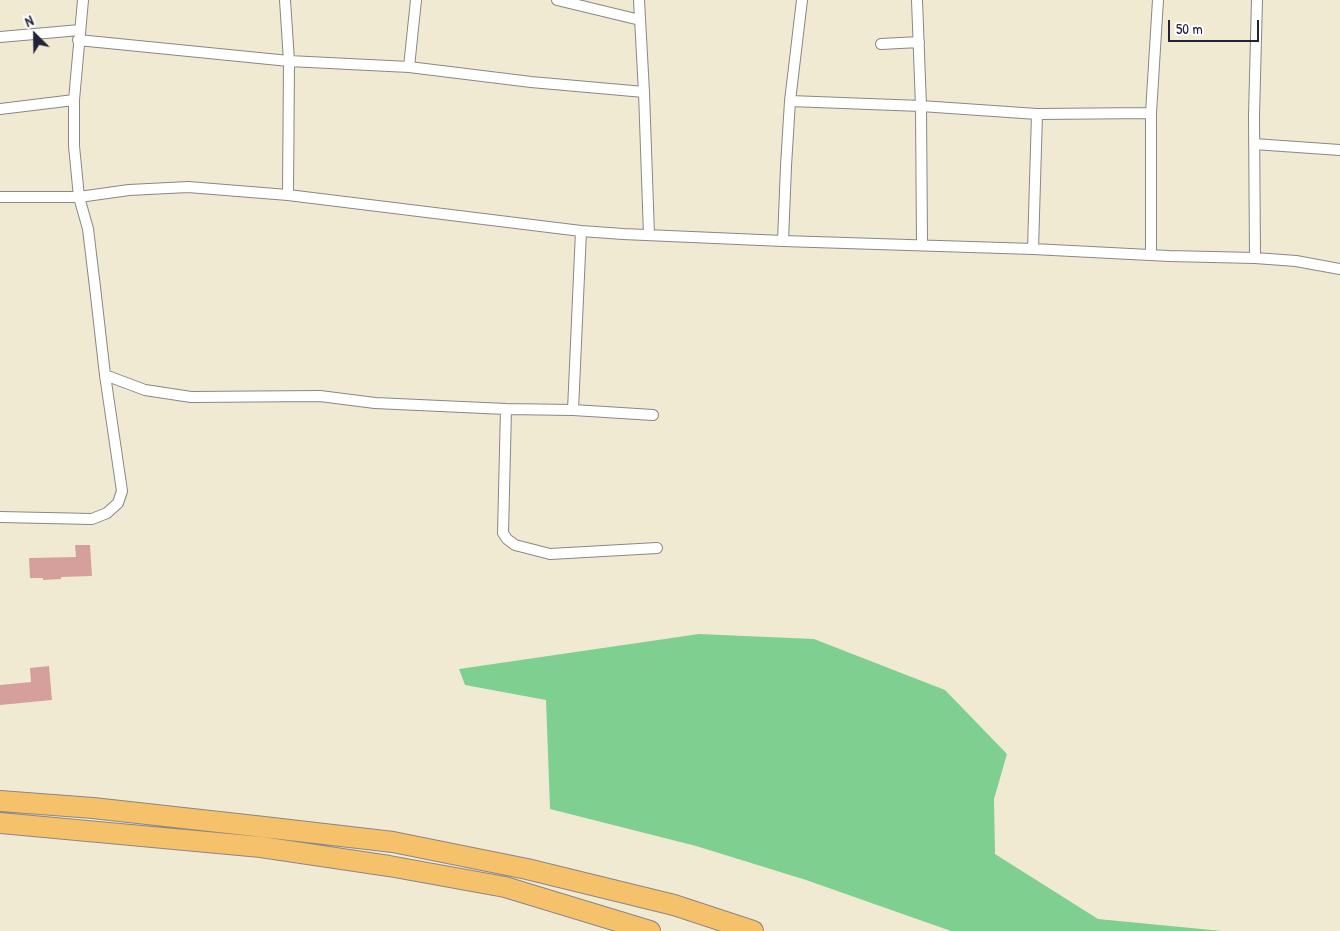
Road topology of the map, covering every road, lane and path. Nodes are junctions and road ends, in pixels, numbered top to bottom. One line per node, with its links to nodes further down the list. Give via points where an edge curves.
1 (83, 0): 11 (street)
2 (285, 0): 15 (street)
3 (416, 0): 16 (street)
4 (557, 0): 10 (street)
5 (639, 0): 10 (street)
6 (802, 0): 19 (street)
7 (917, 0): 13 (street)
8 (1158, 0): 22 (street)
9 (1257, 0): 24 (street)
10 (640, 20): 17 (street)
11 (79, 35): 12 (street); 15 (street); 18 (street)
12 (0, 37)
13 (919, 42): 14 (street); 20 (street)
14 (881, 44)
15 (289, 60): 16 (street); 26 (street)
16 (410, 67): 17 (street)
17 (644, 92): 30 (street)
18 (74, 100): 21 (street); 27 (street, via 74,146)
19 (790, 101): 20 (street); 31 (street)
20 (921, 106): 23 (street); 32 (street)
21 (0, 109)
22 (1151, 113): 23 (street); 34 (street)
23 (1037, 114): 33 (street)
24 (1254, 144): 25 (street); 35 (street)
25 (1340, 150)
26 (288, 195): 27 (street, via 188,187); 29 (street)
27 (80, 196): 28 (street); 37 (street, via 89,239)
28 (0, 198)
29 (581, 231): 30 (street); 39 (street)
30 (649, 235): 31 (street)
31 (783, 241): 32 (street)
32 (922, 245): 33 (street)
33 (1033, 249): 34 (street)
34 (1151, 256): 35 (street)
35 (1255, 258): 36 (street)
36 (1340, 269)
37 (105, 375): 38 (street, via 145,390 191,397 320,396 375,403); 41 (street, via 122,491 118,503 107,513 92,518)
38 (506, 409): 39 (street); 42 (street, via 503,533 506,539 514,545 550,554)
39 (573, 410): 40 (street)
40 (653, 415)
41 (0, 518)
42 (657, 548)
43 (0, 801): 46 (highway, via 93,808 393,842 536,871 674,905)
44 (0, 823): 45 (highway, via 261,847 389,866 505,887)
45 (650, 931)
46 (753, 931)

